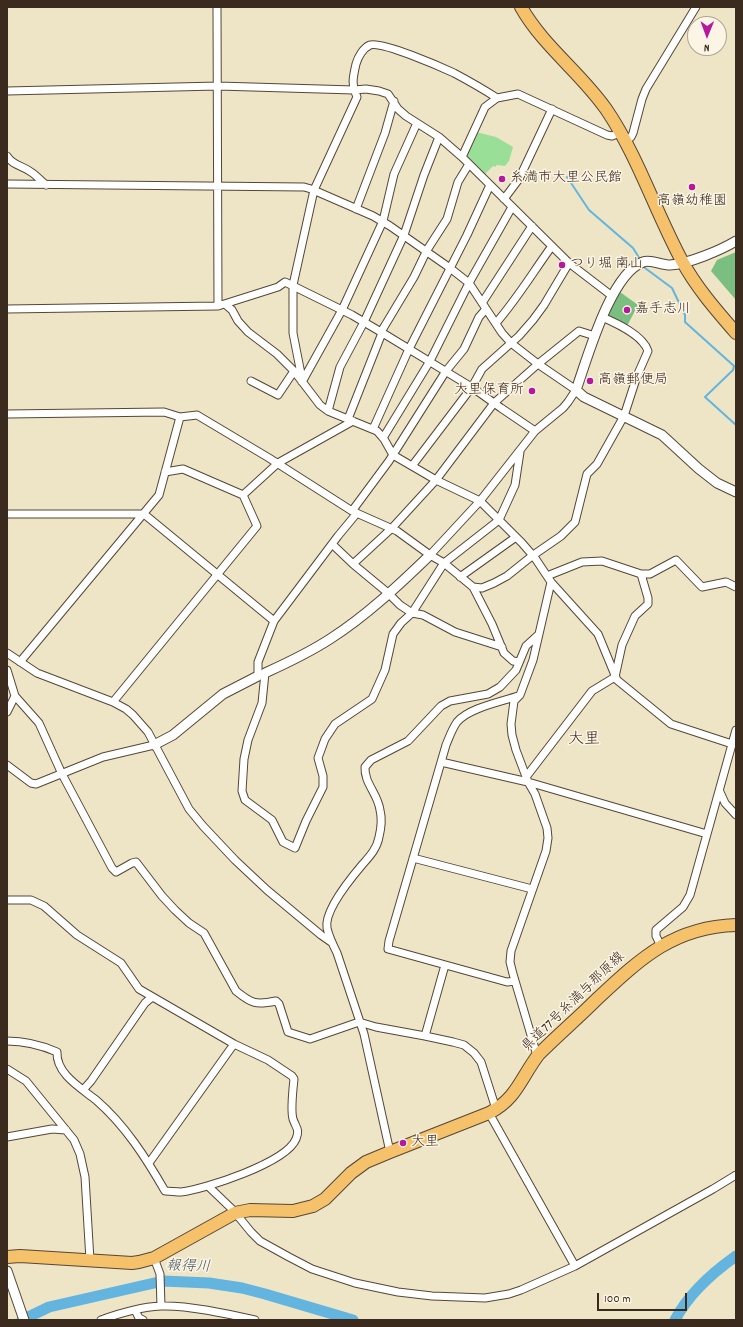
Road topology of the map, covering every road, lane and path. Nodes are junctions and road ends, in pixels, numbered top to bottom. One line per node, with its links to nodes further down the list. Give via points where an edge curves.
1 (217, 7): 4 (street)
2 (521, 7): 11 (main road, via 543,39 606,109)
3 (696, 7): 11 (street, via 646,89 631,137)
4 (218, 86): 5 (street); 6 (street); 19 (street)
5 (354, 90): 7 (street, via 352,84 358,58 370,45 376,45 396,50 453,73); 8 (street, via 380,91 388,94); 20 (street, via 357,97)
6 (7, 91)
7 (497, 98): 9 (street, via 518,94); 14 (street, via 485,107)
8 (394, 101): 10 (street, via 398,109); 23 (street, via 385,133)
9 (552, 109): 11 (street, via 607,135); 21 (street, via 519,179)
10 (417, 123): 12 (street); 24 (street, via 394,174)
11 (622, 137): 30 (main road)
12 (440, 138): 14 (street); 26 (street, via 424,175)
13 (7, 156): 17 (street)
14 (462, 157): 15 (street)
15 (469, 164): 18 (street); 29 (street, via 458,182 447,219)
16 (7, 184): 17 (street)
17 (46, 185): 19 (street)
18 (490, 185): 21 (street); 32 (street)
19 (218, 186): 20 (street, via 304,186); 36 (street)
20 (314, 190): 23 (street); 34 (street)
21 (504, 200): 22 (street)
22 (512, 207): 25 (street); 33 (street)
23 (356, 209): 24 (street)
24 (382, 221): 26 (street); 39 (street)
25 (532, 226): 28 (street); 37 (street)
26 (404, 235): 29 (street); 41 (street)
27 (736, 241): 30 (street, via 720,250)
28 (552, 246): 31 (street); 42 (street, via 514,302)
29 (427, 250): 32 (street); 43 (street)
30 (682, 262): 35 (street, via 669,265 644,262 635,266); 44 (main road, via 707,300)
31 (569, 263): 35 (street); 46 (street, via 544,305)
32 (450, 268): 33 (street); 47 (street)
33 (468, 283): 37 (street); 48 (street)
34 (293, 285): 36 (street, via 285,282 278,287); 39 (street); 53 (street, via 293,333)
35 (612, 296): 40 (street)
36 (222, 305): 38 (street); 50 (street, via 232,310 248,332)
37 (484, 306): 42 (street); 51 (street, via 464,349)
38 (7, 309)
39 (342, 310): 41 (street); 53 (street)
40 (602, 317): 45 (street); 59 (street, via 629,331 648,349)
41 (364, 322): 43 (street); 57 (street, via 340,367)
42 (496, 323): 46 (street)
43 (382, 332): 47 (street); 61 (street)
44 (736, 333)
45 (595, 336): 49 (street, via 579,332); 55 (street)
46 (511, 343): 49 (street); 54 (street, via 482,369)
47 (409, 349): 48 (street); 62 (street)
48 (430, 362): 51 (street); 64 (street)
49 (538, 364): 55 (street); 56 (street)
50 (294, 371): 52 (street, via 278,395); 53 (street)
51 (446, 371): 54 (street); 66 (street)
52 (251, 380)
53 (302, 382): 57 (street)
54 (472, 387): 56 (street); 68 (street)
55 (576, 390): 59 (street, via 584,397); 63 (street, via 566,405)
56 (494, 403): 63 (street); 70 (street)
57 (328, 411): 61 (street)
58 (7, 414): 60 (street, via 164,412)
59 (624, 416): 71 (street, via 662,435 716,483); 82 (street, via 597,464 587,474 575,522 561,536)
60 (180, 417): 67 (street, via 196,415); 69 (street)
61 (350, 420): 62 (street); 67 (street)
62 (373, 429): 64 (street)
63 (536, 431): 65 (street)
64 (383, 438): 66 (street)
65 (521, 450): 73 (street); 77 (street, via 515,485)
66 (393, 455): 68 (street); 74 (street)
67 (278, 463): 72 (street); 74 (street)
68 (412, 466): 70 (street)
69 (165, 472): 72 (street, via 183,469); 76 (street, via 159,494)
70 (436, 480): 73 (street); 78 (street)
71 (736, 492)
72 (243, 495): 85 (street, via 258,526)
73 (480, 501): 77 (street); 81 (street)
74 (355, 512): 78 (street); 80 (street)
75 (7, 514): 76 (street)
76 (144, 514): 85 (street); 97 (street)
77 (499, 520): 79 (street); 83 (street)
78 (392, 528): 81 (street); 84 (street)
79 (516, 537): 82 (street); 87 (street)
80 (332, 544): 84 (street); 93 (street)
81 (430, 555): 83 (street); 91 (street)
82 (532, 556): 88 (street); 89 (street, via 494,583 482,588)
83 (444, 563): 87 (street); 92 (street)
84 (353, 564): 91 (street)
85 (217, 574): 93 (street); 104 (street)
86 (641, 574): 88 (street, via 602,561 582,562); 90 (street, via 650,574 676,560 702,587 726,582); 101 (street, via 648,604 635,616 622,645)
87 (460, 577): 89 (street)
88 (549, 579): 94 (street, via 550,592); 101 (street, via 598,634)
89 (473, 587): 95 (street)
90 (736, 587)
91 (388, 593): 92 (street, via 400,606); 100 (street, via 330,639)
92 (412, 613): 95 (street, via 423,615 455,632); 100 (street, via 393,634 385,670 372,699 335,724 325,739 318,758 323,787 295,848 283,842 272,820 245,800 242,791 248,740 262,703)
93 (274, 621): 100 (street, via 258,662)
94 (538, 636): 98 (street, via 526,646); 102 (street, via 533,660)
95 (502, 647): 98 (street, via 512,661)
96 (7, 653): 97 (street)
97 (20, 662): 104 (street, via 46,678)
98 (519, 662): 120 (street, via 508,680 495,691 450,701 441,706 408,741 380,754 366,764 366,778 380,810 379,837 374,852 353,876 330,910 327,927)
99 (7, 670): 103 (street)
100 (261, 675): 108 (street, via 223,694 173,735)
101 (615, 677): 107 (street, via 671,724); 112 (street, via 592,691)
102 (520, 695): 109 (street, via 481,708 457,722); 112 (street, via 514,701 512,730)
103 (15, 696): 105 (street); 111 (street, via 39,723)
104 (113, 702): 108 (street, via 133,714 148,732)
105 (7, 712)
106 (736, 730): 107 (street)
107 (732, 744): 113 (street)
108 (154, 745): 111 (street, via 104,757); 120 (street, via 189,809 203,826 267,890)
109 (441, 762): 112 (street); 116 (street)
110 (7, 765): 111 (street, via 36,784)
111 (62, 774): 125 (street, via 112,868 116,872 136,862 175,910 204,933 236,992 255,1003 276,1002 279,1004 288,1032 310,1039)
112 (527, 779): 115 (street); 117 (street, via 535,794 548,834 546,851)
113 (720, 792): 114 (street, via 725,803); 115 (street)
114 (736, 815)
115 (706, 834): 121 (street, via 687,901 656,930)
116 (413, 858): 117 (street); 122 (street, via 388,949)
117 (532, 889): 123 (street, via 510,951)
118 (7, 900): 124 (street, via 31,900 44,906 77,935 121,963 139,989)
119 (736, 925): 121 (main road, 県道77号糸満与那原線, via 695,932)
120 (331, 942): 125 (street, via 337,953)
121 (661, 946): 129 (main road, 県道77号糸満与那原線, via 633,966)
122 (445, 965): 123 (street, via 507,982); 126 (street)
123 (515, 981): 129 (street, via 536,1052)
124 (152, 997): 128 (street); 131 (street, via 145,1003)
125 (359, 1022): 126 (street, via 376,1028); 135 (street, via 364,1034)
126 (425, 1036): 132 (street, via 459,1043 474,1053 481,1062)
127 (7, 1041): 131 (street, via 20,1041 57,1052 60,1065 72,1081)
128 (234, 1044): 136 (street); 138 (street, via 258,1055 294,1079 293,1119 298,1127 296,1138 288,1150 279,1157 260,1167)
129 (539, 1054): 132 (main road, 県道77号糸満与那原線, via 513,1094)
130 (7, 1069): 133 (street, via 26,1081)
131 (84, 1090): 136 (street, via 109,1112)
132 (493, 1111): 135 (main road, 県道77号糸満与那原線); 143 (street)
133 (66, 1130): 134 (street, via 52,1129); 142 (street, via 80,1154 85,1177)
134 (7, 1136)
135 (390, 1152): 139 (main road, 県道77号糸満与那原線, via 357,1168 325,1199 313,1206 293,1211 250,1210)
136 (149, 1163): 138 (street, via 165,1191 179,1192)
137 (736, 1175): 143 (street)
138 (208, 1186): 139 (street)
139 (235, 1213): 141 (main road, 県道77号糸満与那原線); 143 (street, via 260,1241 301,1264 355,1283 398,1292 463,1298 496,1296 522,1290)
140 (7, 1257): 142 (main road, 県道77号糸満与那原線)
141 (154, 1258): 142 (main road, 県道77号糸満与那原線, via 132,1263); 145 (street, via 160,1274)
142 (90, 1260)
143 (575, 1266)
144 (7, 1271): 147 (street)
145 (161, 1304): 146 (street); 150 (street)
146 (135, 1310): 148 (street); 149 (street)
147 (24, 1320)
148 (101, 1320)
149 (143, 1320)
150 (255, 1320)

